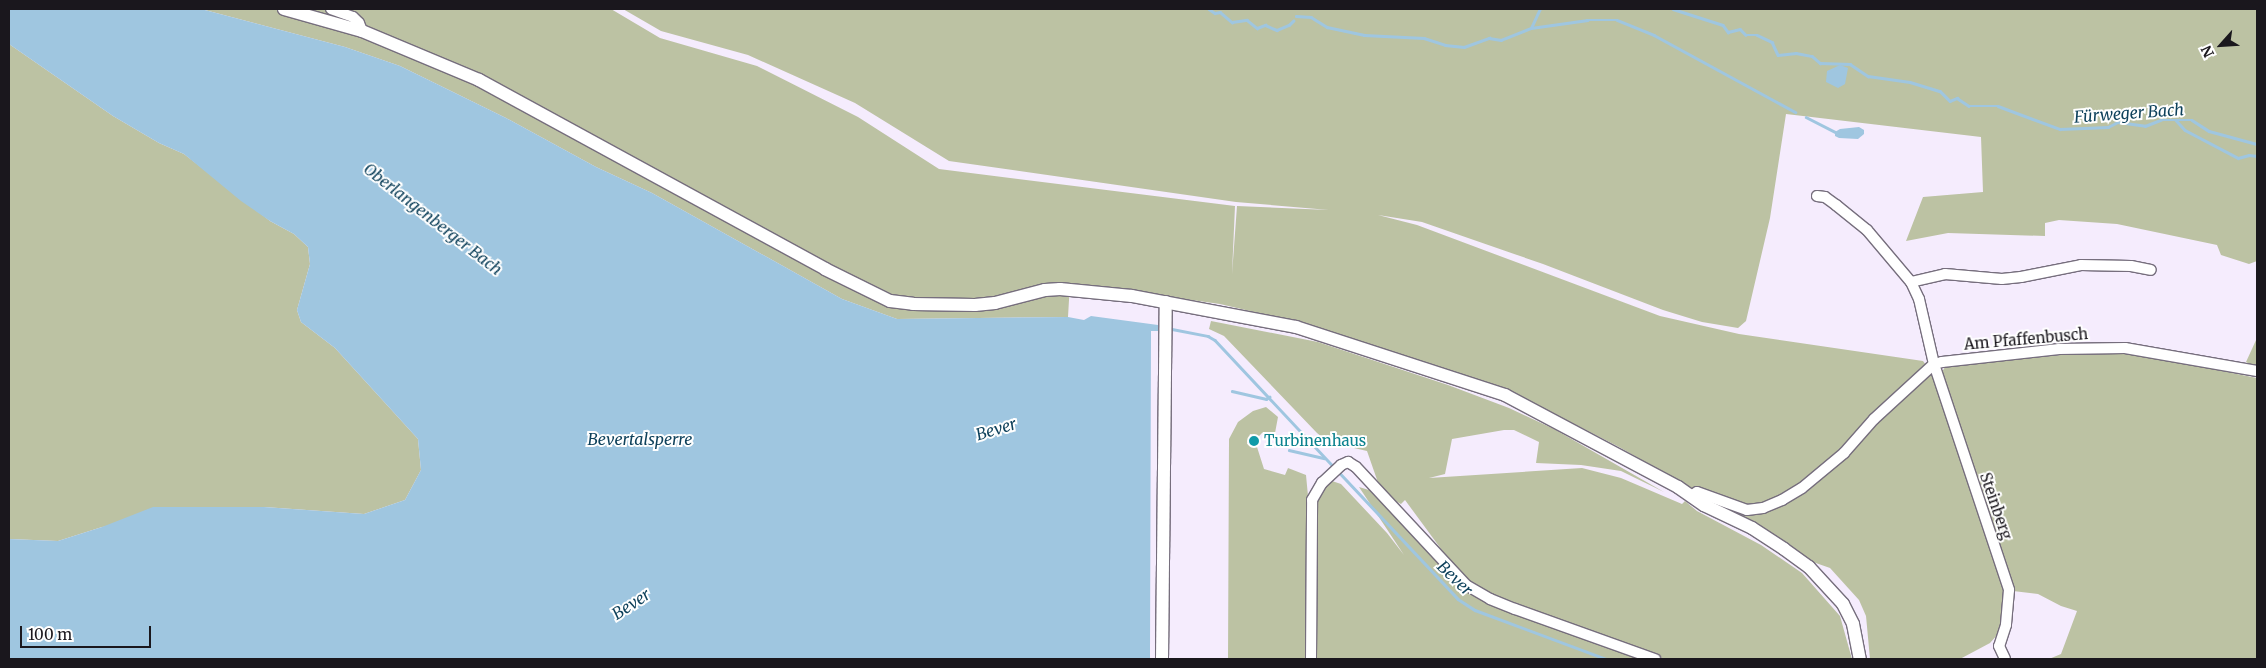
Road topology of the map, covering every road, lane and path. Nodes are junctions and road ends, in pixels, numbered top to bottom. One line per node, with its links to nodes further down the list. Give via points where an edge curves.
1 (284, 9): 3 (street)
2 (332, 9): 3 (street, via 353,17)
3 (362, 31): 7 (street, via 479,80 824,269 890,301 975,305 1060,289)
4 (1817, 196): 6 (street, Steinberg, via 1836,204 1861,225)
5 (2151, 270): 6 (street, via 2131,266 2081,265 2002,279 1945,274)
6 (1911, 282): 8 (street, Steinberg, via 1919,299)
7 (1166, 302): 10 (street, via 1312,331 1505,395); 11 (street)
8 (1934, 364): 9 (street, Am Pfaffenbusch, via 2058,348 2125,348); 10 (street, via 1874,419 1844,453 1802,488 1782,500 1747,510 1697,492); 15 (street, Steinberg, via 2009,590 2006,625 2000,646)
9 (2257, 371)
10 (1691, 496): 14 (street, via 1768,538 1809,567 1843,604 1852,624)
11 (1162, 659)
12 (1311, 659): 13 (street, via 1312,500 1331,474 1348,462 1356,466 1466,585 1515,609)
13 (1655, 659)
14 (1860, 659)
15 (2004, 659)

